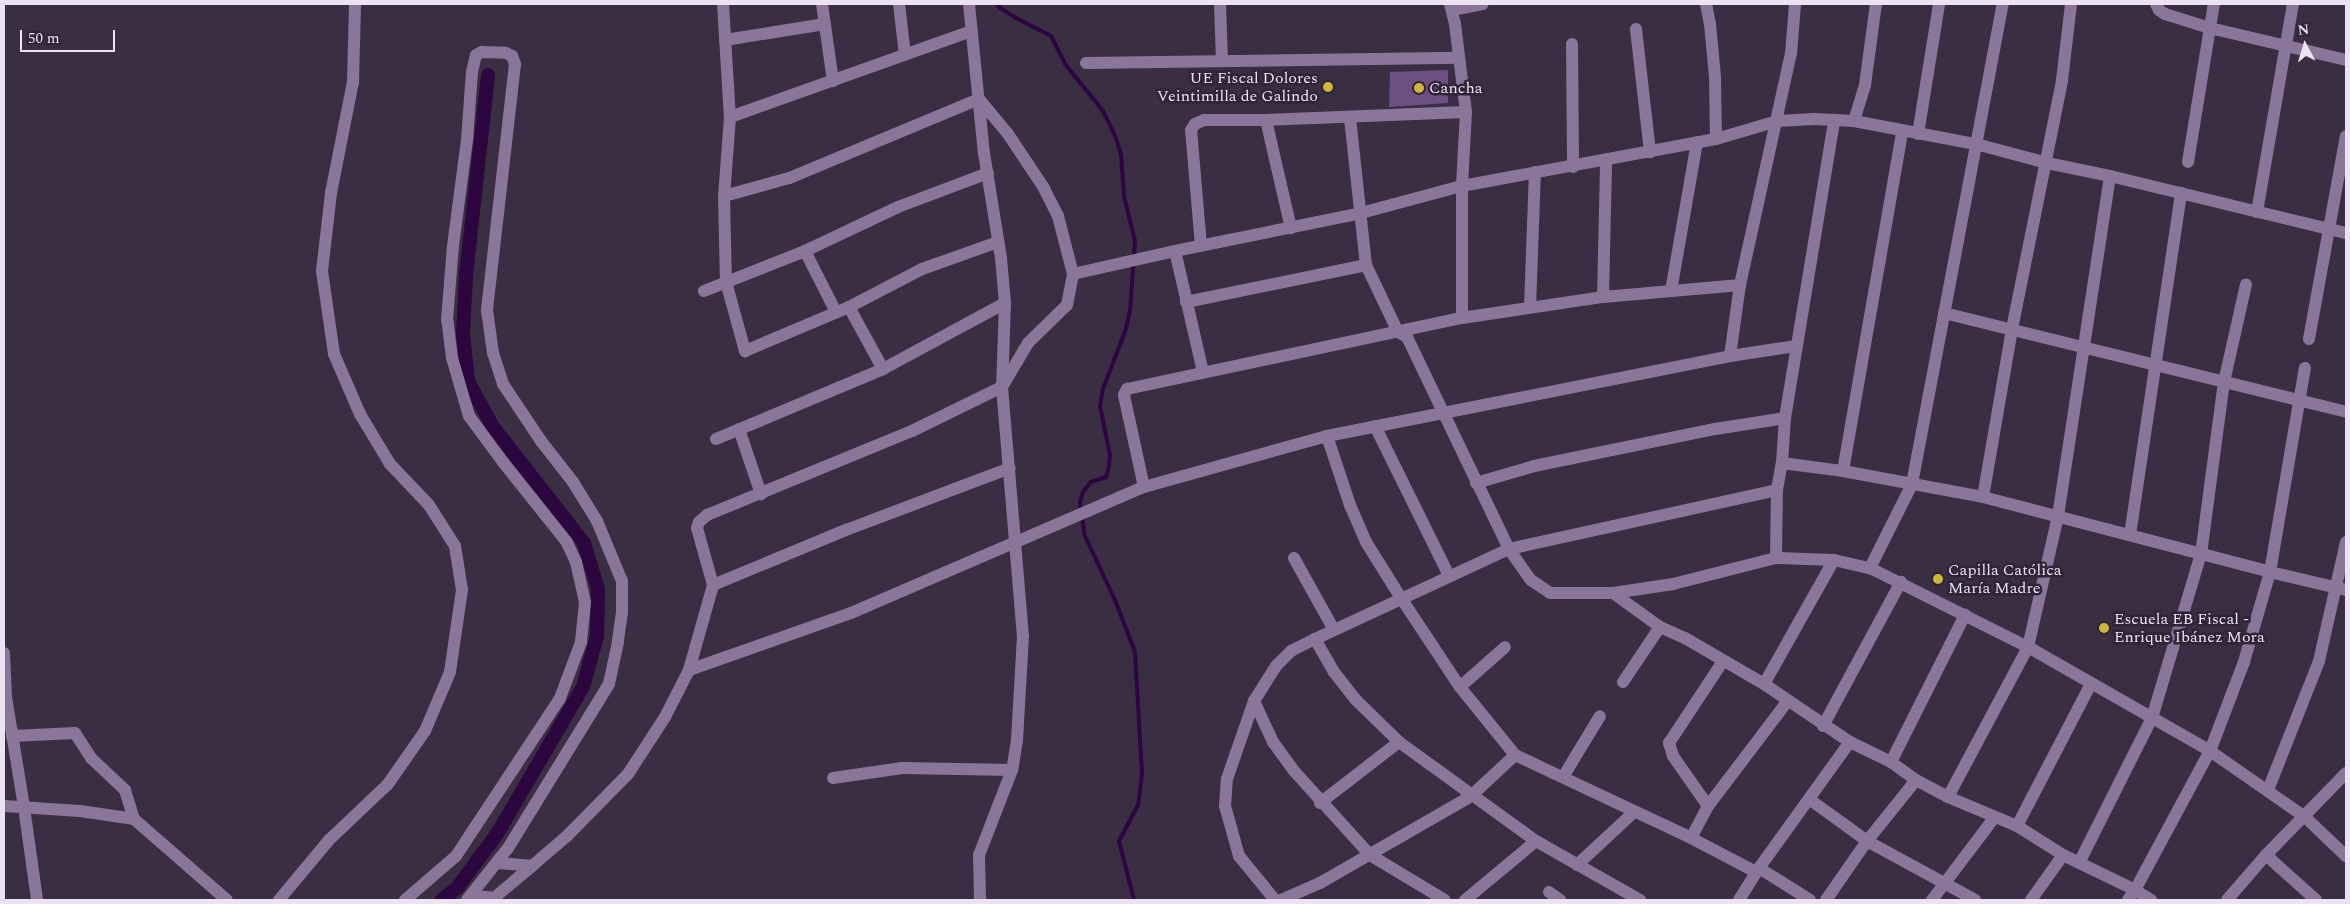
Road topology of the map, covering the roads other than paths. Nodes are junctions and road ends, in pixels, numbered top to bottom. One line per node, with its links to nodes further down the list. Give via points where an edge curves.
1 (355, 4): 187 (street, via 353,82 331,193 322,271 334,354 360,414 390,464 429,505 455,546 462,590 450,672 424,731 388,784 330,840)
2 (723, 4): 22 (street)
3 (822, 4): 18 (street)
4 (899, 4): 25 (street)
5 (969, 4): 21 (street)
6 (1220, 4): 28 (street)
7 (1482, 4): 17 (street)
8 (1706, 4): 42 (street, via 1715,77)
9 (1795, 4): 36 (street, via 1791,54)
10 (1876, 4): 38 (street, via 1865,84)
11 (1939, 4): 40 (street)
12 (2002, 4): 44 (street)
13 (2071, 4): 48 (street, via 2062,80)
14 (2156, 4): 19 (street, via 2165,14)
15 (2214, 4): 19 (street)
16 (2293, 4): 24 (street)
17 (1451, 7): 26 (street)
18 (825, 24): 22 (street); 30 (street)
19 (2210, 28): 24 (street); 47 (street)
20 (1636, 29): 45 (street)
21 (971, 31): 25 (street); 31 (street)
22 (725, 40): 33 (street)
23 (1572, 44): 49 (street)
24 (2287, 46): 27 (street); 56 (street)
25 (905, 55): 30 (street)
26 (1459, 58): 28 (street); 32 (street)
27 (2346, 60)
28 (1222, 61): 29 (street)
29 (1086, 63)
30 (833, 81): 33 (street)
31 (979, 100): 51 (street); 55 (street, via 789,178); 66 (street, via 1008,134 1044,188 1058,216)
32 (1466, 112): 34 (street); 53 (street)
33 (730, 117): 55 (street)
34 (1350, 118): 35 (street); 57 (street)
35 (1266, 120): 58 (street); 62 (street, via 1204,120 1190,130)
36 (1777, 121): 37 (street); 42 (street); 69 (street)
37 (1834, 121): 38 (street); 83 (street)
38 (1854, 122): 39 (street)
39 (1902, 132): 40 (street); 102 (street)
40 (1918, 134): 44 (street)
41 (2346, 136): 59 (street)
42 (1716, 138): 43 (street)
43 (1697, 142): 45 (street); 71 (street)
44 (1976, 144): 48 (street); 78 (street)
45 (1650, 152): 46 (street)
46 (1606, 160): 49 (street); 72 (street)
47 (2188, 162)
48 (2046, 163): 52 (street); 80 (street)
49 (1572, 167): 50 (street)
50 (1535, 172): 53 (street); 76 (street)
51 (988, 173): 61 (street); 64 (street, via 898,207)
52 (2110, 176): 54 (street); 84 (street)
53 (1462, 186): 57 (street); 79 (street)
54 (2181, 193): 56 (street); 86 (street)
55 (724, 196): 67 (street)
56 (2252, 211): 59 (street)
57 (1361, 213): 58 (street); 65 (street)
58 (1291, 228): 62 (street)
59 (2329, 229): 60 (street); 82 (street)
60 (2346, 233)
61 (998, 242): 74 (street); 75 (street, via 922,269)
62 (1201, 246): 63 (street)
63 (1175, 251): 66 (street); 73 (street)
64 (805, 252): 67 (street); 77 (street)
65 (1366, 266): 73 (street); 81 (street)
66 (1073, 274): 91 (street, via 1067,306 1028,343)
67 (726, 282): 70 (street); 77 (street, via 744,351)
68 (2246, 284): 90 (street)
69 (1740, 285): 71 (street); 85 (street)
70 (704, 291)
71 (1671, 291): 72 (street)
72 (1603, 297): 76 (street)
73 (1186, 302): 89 (street)
74 (1005, 303): 88 (street); 91 (street)
75 (849, 307): 77 (street); 88 (street)
76 (1530, 307): 79 (street)
77 (836, 312)
78 (1944, 313): 80 (street); 104 (street)
79 (1462, 318): 81 (street)
80 (2012, 330): 84 (street); 108 (street)
81 (1398, 332): 89 (street); 94 (street, via 1407,337)
82 (2309, 339)
83 (1796, 346): 85 (street); 95 (street)
84 (2082, 347): 86 (street); 109 (street)
85 (1730, 356): 94 (street)
86 (2156, 365): 90 (street); 110 (street)
87 (2305, 368): 92 (street)
88 (883, 369): 97 (street)
89 (1203, 372): 105 (street, via 1125,392)
90 (2224, 382): 92 (street); 114 (street)
91 (1002, 387): 101 (street); 107 (street, via 912,431)
92 (2300, 400): 93 (street); 119 (street)
93 (2346, 412)
94 (1444, 413): 96 (street); 103 (street)
95 (1785, 418): 100 (street); 103 (street, via 1534,466)
96 (1375, 426): 98 (street); 120 (street)
97 (739, 430): 99 (street); 107 (street)
98 (1327, 436): 105 (street); 125 (street, via 1366,542)
99 (716, 439)
100 (1782, 463): 102 (street); 106 (street)
101 (1010, 468): 111 (street); 122 (street)
102 (1843, 471): 104 (street)
103 (1476, 482): 113 (street)
104 (1912, 484): 108 (street); 118 (street)
105 (1144, 488): 111 (street)
106 (1777, 490): 113 (street); 116 (street)
107 (761, 494): 122 (street, via 707,515 699,522 696,528)
108 (1983, 497): 109 (street)
109 (2058, 516): 110 (street); 130 (street)
110 (2130, 535): 114 (street)
111 (1016, 542): 134 (street, via 851,613); 150 (street, via 1022,636 1017,740)
112 (2346, 542): 123 (street)
113 (1509, 549): 120 (street); 124 (street, via 1531,580 1550,593)
114 (2201, 554): 119 (street); 142 (street)
115 (1294, 558): 128 (street)
116 (1776, 558): 117 (street); 124 (street, via 1673,584)
117 (1834, 560): 118 (street); 136 (street)
118 (1870, 568): 121 (street)
119 (2270, 572): 123 (street); 147 (street, via 2244,662)
120 (1449, 576): 125 (street)
121 (1901, 582): 126 (street); 143 (street)
122 (713, 585): 134 (street)
123 (2342, 589): 155 (street, via 2319,661)
124 (1613, 593): 127 (street)
125 (1401, 598): 128 (street); 138 (street)
126 (1965, 615): 130 (street); 149 (street)
127 (1660, 627): 133 (street, via 1686,638); 135 (street)
128 (1334, 630): 129 (street)
129 (1315, 639): 139 (street, via 1291,651 1276,666); 145 (street, via 1355,699)
130 (2028, 646): 137 (street); 157 (street)
131 (1505, 647): 138 (street)
132 (4, 653): 144 (street)
133 (1723, 661): 136 (street); 162 (street, via 1669,743 1673,756)
134 (689, 670): 178 (street, via 665,717 628,774 567,836)
135 (1623, 682)
136 (1764, 684): 140 (street)
137 (2091, 684): 142 (street); 167 (street)
138 (1460, 687): 148 (street)
139 (1254, 701): 159 (street, via 1274,742); 190 (street, via 1227,779 1225,806 1239,856)
140 (1787, 702): 143 (street); 162 (street)
141 (1600, 716): 151 (street)
142 (2152, 718): 147 (street); 176 (street)
143 (1823, 726): 146 (street)
144 (12, 736): 161 (street); 166 (street, via 76,734 91,758 125,790)
145 (1399, 742): 156 (street); 159 (street)
146 (1850, 742): 149 (street); 158 (street)
147 (2210, 751): 155 (street); 182 (street)
148 (1515, 754): 151 (street); 156 (street)
149 (1891, 762): 153 (street)
150 (1012, 770): 152 (street, via 902,768); 189 (street, via 979,855)
151 (1564, 777): 163 (street)
152 (833, 778)
153 (1916, 780): 157 (street); 170 (street)
154 (2344, 780): 164 (street)
155 (2268, 790): 164 (street)
156 (1471, 796): 169 (street); 171 (street)
157 (1948, 797): 165 (street)
158 (1809, 799): 170 (street); 179 (street)
159 (1320, 803): 171 (street)
160 (4, 806): 161 (street)
161 (24, 806): 166 (street); 185 (street)
162 (1708, 806): 168 (street)
163 (1634, 812): 168 (street); 177 (street)
164 (2305, 817): 172 (street); 174 (street)
165 (1994, 818): 167 (street); 180 (street)
166 (134, 819): 186 (street)
167 (2017, 826): 173 (street)
168 (1691, 838): 179 (street)
169 (1536, 841): 177 (street); 193 (street)
170 (1866, 841): 180 (street); 198 (street)
171 (1370, 855): 191 (street); 192 (street)
172 (2266, 855): 184 (street); 203 (street)
173 (2063, 856): 176 (street); 201 (street)
174 (2346, 856)
175 (499, 863): 178 (street); 183 (street); 188 (street, via 608,684 618,642 622,581 597,521 503,384 493,353 487,310 515,64 512,56 506,53 482,52 476,55 472,72 453,246 447,320 452,358 469,416 566,541 576,562 585,602 581,642 560,698 456,856)
176 (2079, 863): 182 (street)
177 (1577, 865): 195 (street)
178 (532, 866): 183 (street, via 494,898)
179 (1758, 870): 196 (street); 197 (street)
180 (1945, 884): 199 (street); 200 (street)
181 (1549, 892): 194 (street)
182 (2132, 895): 202 (street)
183 (470, 898)
184 (2234, 898)
185 (36, 900)
186 (227, 900)
187 (279, 900)
188 (405, 900)
189 (980, 900)
190 (1275, 900)
191 (1281, 900)
192 (1445, 900)
193 (1465, 900)
194 (1560, 900)
195 (1640, 900)
196 (1739, 900)
197 (1810, 900)
198 (1826, 900)
199 (1932, 900)
200 (1975, 900)
201 (2030, 900)
202 (2151, 900)
203 (2316, 900)

